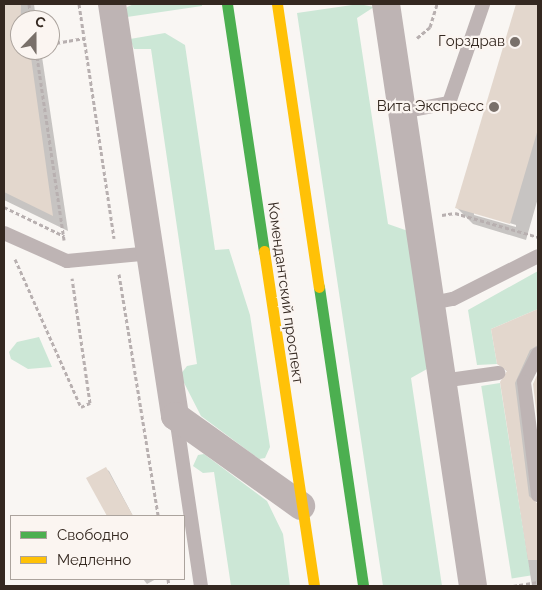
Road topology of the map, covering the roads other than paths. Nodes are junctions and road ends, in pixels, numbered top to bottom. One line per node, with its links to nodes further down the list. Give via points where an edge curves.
1 (112, 4): 8 (street)
2 (227, 4): 16 (main road, Комендантский проспект)
3 (277, 4): 19 (main road)
4 (386, 4): 6 (street)
5 (483, 4): 6 (lane, via 448,103)
6 (401, 112): 10 (street)
7 (4, 233): 8 (lane, via 68,261)
8 (152, 253): 14 (street)
9 (538, 256): 10 (lane, via 453,299)
10 (432, 303): 13 (street)
11 (538, 354): 15 (lane, via 524,382)
12 (498, 373): 13 (lane)
13 (442, 381): 20 (street)
14 (176, 416): 16 (street); 17 (lane)
15 (538, 495)
16 (301, 506): 18 (main road, Комендантский проспект)
17 (201, 586)
18 (314, 586)
19 (363, 586)
20 (473, 586)

